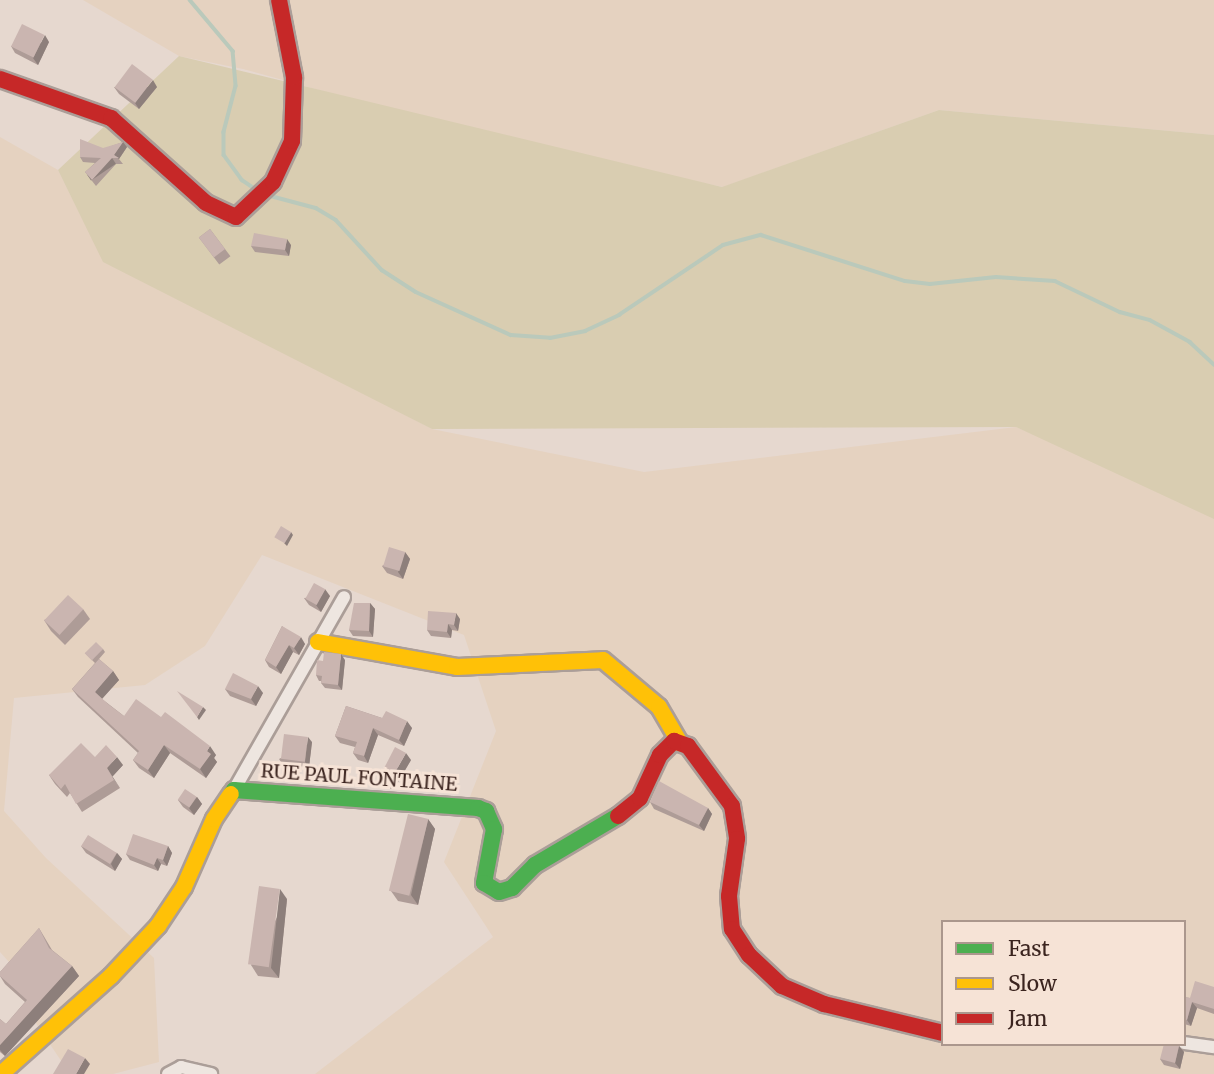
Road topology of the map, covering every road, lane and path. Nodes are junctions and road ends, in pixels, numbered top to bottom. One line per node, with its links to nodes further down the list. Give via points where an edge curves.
1 (279, 0): 2 (street, via 294,103 292,141 273,182 245,212 227,216 206,203 111,118)
2 (0, 79)
3 (344, 597): 4 (street)
4 (318, 642): 5 (street, via 457,667 603,660 659,707); 6 (street)
5 (680, 743): 6 (street, RUE PAUL FONTAINE, via 674,741 660,755 640,798 615,819 551,853 512,888 499,892 484,883 494,829 486,811); 7 (street, via 688,746 732,806 737,839 729,896 732,929 749,955 782,986 824,1004)
6 (233, 790): 10 (street, RUE PAUL FONTAINE, via 214,819 184,887 158,926 111,976)
7 (941, 1033)
8 (1186, 1043): 9 (street)
9 (1214, 1047)
10 (1, 1074)
11 (168, 1074): 12 (street, via 181,1067)
12 (211, 1074)

